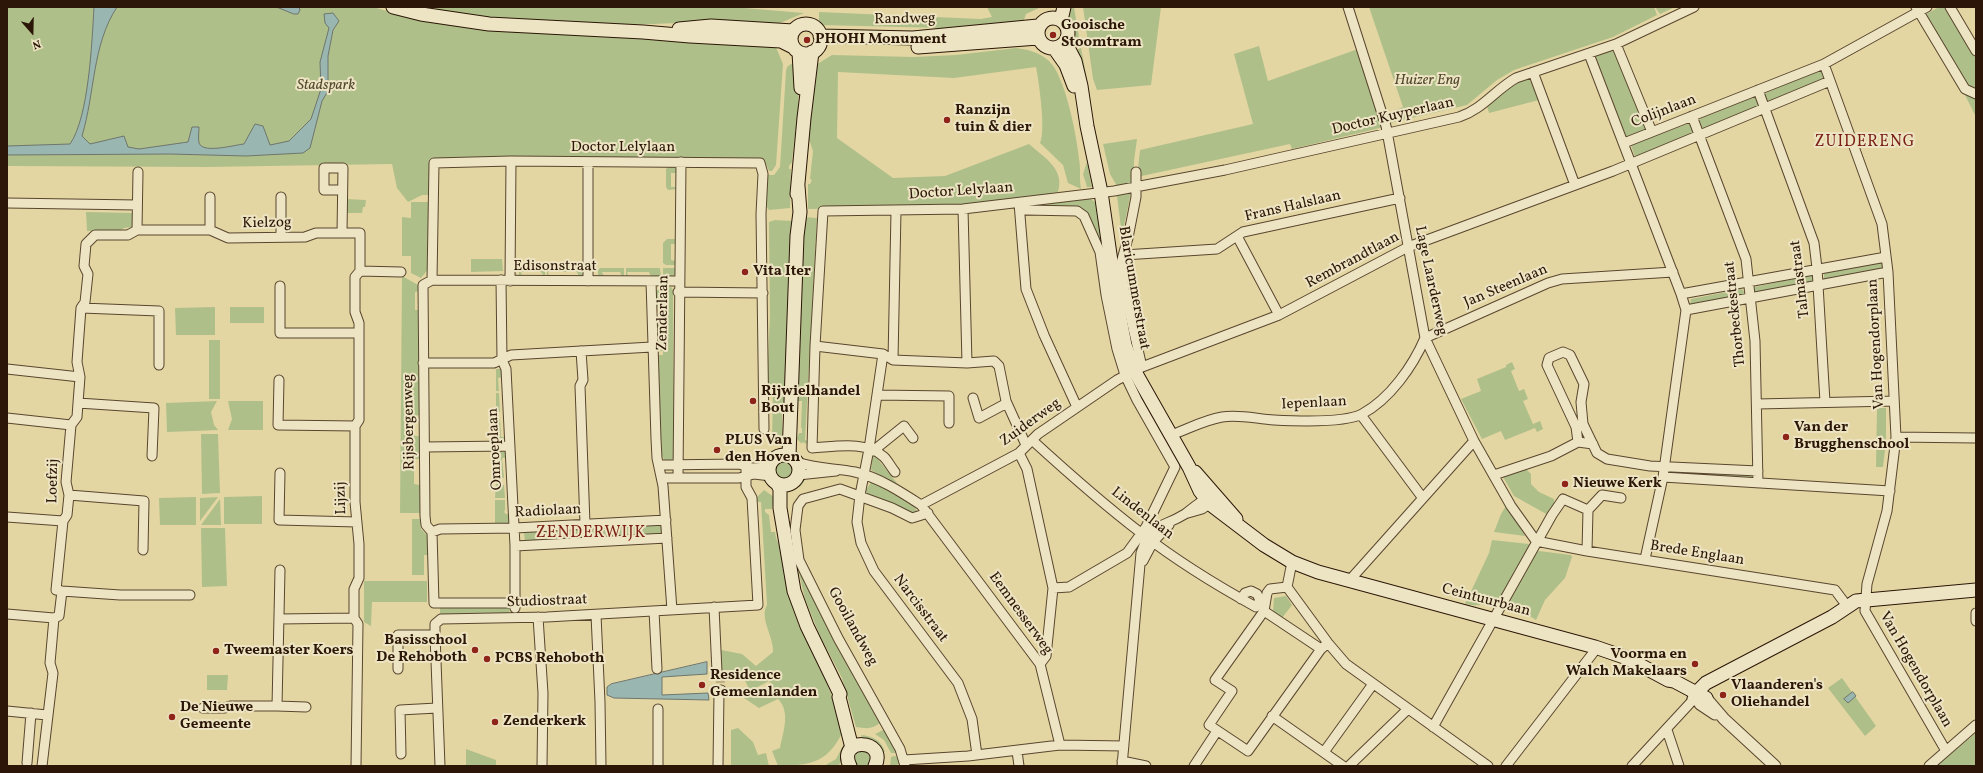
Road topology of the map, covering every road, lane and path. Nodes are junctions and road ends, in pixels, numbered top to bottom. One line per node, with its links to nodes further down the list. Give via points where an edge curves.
1 (393, 7): 8 (main road, via 421,14 489,24)
2 (1348, 7): 25 (street, Lage Laarderweg)
3 (1694, 7): 11 (street, Doctor Kuyperlaan)
4 (1950, 7): 14 (street)
5 (1920, 9): 16 (street, Colijnlaan); 20 (street, via 1965,89)
6 (1058, 13): 9 (main road); 12 (main road, via 1068,33)
7 (794, 31): 8 (main road, via 711,26); 10 (main road, via 800,26 816,28); 13 (main road, via 791,36)
8 (643, 32): 13 (main road, via 781,41)
9 (1038, 32): 10 (main road, Randweg, via 912,47); 12 (main road, via 1045,46)
10 (817, 44): 13 (main road, via 806,54); 23 (main road)
11 (1616, 44): 15 (street, Doctor Kuyperlaan); 24 (street)
12 (1059, 45): 37 (main road, Blaricummerstraat, via 1076,61)
13 (796, 50): 23 (main road)
14 (1976, 51)
15 (1589, 54): 17 (street, Doctor Kuyperlaan); 27 (street)
16 (1824, 64): 18 (street, Van Hogendorplaan); 19 (street, Colijnlaan)
17 (1533, 72): 25 (street, Doctor Kuyperlaan, via 1504,85 1482,106 1469,114); 34 (street)
18 (1830, 81): 21 (street); 53 (street, Van Hogendorplaan, via 1882,224)
19 (1758, 90): 21 (street, Talmastraat); 22 (street, Colijnlaan)
20 (1976, 94)
21 (1765, 108): 26 (street); 54 (street, Talmastraat, via 1814,243)
22 (1692, 116): 24 (street, Colijnlaan); 26 (street, Thorbeckestraat)
23 (804, 118): 120 (main road, via 794,212 797,236 791,386)
24 (1652, 132): 27 (street, Colijnlaan)
25 (1388, 133): 35 (street, Doctor Kuyperlaan, via 1225,170); 40 (street, Lage Laarderweg)
26 (1700, 134): 31 (street); 64 (street, Thorbeckestraat, via 1746,259)
27 (1624, 143): 31 (street, Colijnlaan)
28 (511, 162): 29 (street, Doctor Lelylaan); 59 (street, Doctor Lelylaan, via 434,163); 60 (street, Omroeplaan)
29 (588, 162): 30 (street, Doctor Lelylaan); 61 (street)
30 (681, 162): 63 (street, Zenderlaan); 68 (street, Doctor Lelylaan, via 760,163 763,174 761,214)
31 (1631, 162): 34 (street, Rembrandtlaan); 57 (street, Colijnlaan)
32 (138, 172): 43 (street)
33 (1136, 172): 35 (street, Blaricummerstraat)
34 (1575, 185): 51 (street, Rembrandtlaan)
35 (1136, 187): 37 (street, Doctor Kuyperlaan); 52 (street, Blaricummerstraat)
36 (342, 190): 48 (street)
37 (1101, 192): 41 (street, Doctor Lelylaan); 86 (main road, Blaricummerstraat, via 1118,310 1125,345)
38 (210, 196): 47 (street)
39 (281, 197): 50 (street)
40 (1400, 198): 49 (street, Frans Halslaan, via 1243,232); 51 (street, Lage Laarderweg)
41 (1019, 203): 44 (street, Doctor Lelylaan); 86 (street, Blaricummerstraat, via 1025,210 1077,211 1084,216 1100,252 1117,348); 96 (street, via 1026,289)
42 (7, 204): 43 (street)
43 (137, 205): 46 (street)
44 (963, 209): 45 (street, Doctor Lelylaan); 83 (street)
45 (896, 211): 76 (street, Doctor Lelylaan, via 823,211); 81 (street)
46 (137, 230): 47 (street, Kielzog); 71 (street, Loefzij, via 128,235 95,235 86,244 84,266 88,274 85,302)
47 (210, 230): 50 (street, Kielzog, via 228,238)
48 (342, 233): 50 (street, Kielzog); 55 (street, Kielzog, via 360,233)
49 (1237, 236): 52 (street, Frans Halslaan, via 1217,249); 73 (street)
50 (282, 237)
51 (1408, 247): 73 (street, Rembrandtlaan); 75 (street, Lage Laarderweg)
52 (1124, 255): 86 (street, Blaricummerstraat, via 1121,263)
53 (1886, 257): 54 (street); 58 (street, Van Hogendorplaan)
54 (1817, 268): 64 (street); 65 (street, Talmastraat)
55 (360, 271): 56 (street); 74 (street, Lijzij, via 355,277 355,312)
56 (401, 272)
57 (1673, 272): 69 (street, Colijnlaan); 75 (street, Jan Steenlaan, via 1562,279)
58 (1888, 272): 65 (street); 92 (street, Van Hogendorplaan)
59 (432, 280): 60 (street, Edisonstraat); 82 (street, Rijsbergenweg, via 423,285)
60 (506, 280): 61 (street, Edisonstraat); 80 (street, Omroeplaan)
61 (588, 281): 62 (street, Edisonstraat)
62 (651, 281): 63 (street, Edisonstraat); 77 (street, Zenderlaan)
63 (678, 281): 67 (street, Zenderlaan)
64 (1749, 282): 69 (street); 70 (street, Thorbeckestraat)
65 (1818, 284): 70 (street); 91 (street, Talmastraat)
66 (280, 286): 74 (street, via 280,333)
67 (678, 292): 68 (street); 117 (street, Zenderlaan)
68 (764, 293): 103 (street)
69 (1682, 294): 72 (street, Colijnlaan)
70 (1750, 298): 72 (street); 95 (street, Thorbeckestraat, via 1755,341)
71 (81, 308): 84 (street, via 159,311); 87 (street, Loefzij, via 77,362)
72 (1686, 310): 121 (street)
73 (1279, 315): 86 (street, Rembrandtlaan)
74 (359, 333): 102 (street, Lijzij, via 359,420)
75 (1426, 338): 97 (street, Iepenlaan, via 1418,356 1395,385); 108 (street, Lage Laarderweg)
76 (815, 346): 79 (street); 114 (street, via 812,448 858,446)
77 (652, 347): 78 (street); 118 (street, Zenderlaan)
78 (581, 351): 80 (street, via 511,355); 146 (street)
79 (883, 354): 81 (street); 89 (street, Narcisstraat)
80 (502, 360): 82 (street, via 494,363); 112 (street, Omroeplaan, via 506,369)
81 (893, 360): 83 (street)
82 (423, 363): 113 (street, Rijsbergenweg)
83 (967, 363): 94 (street, via 994,361 999,366)
84 (159, 365)
85 (7, 369): 87 (street)
86 (1134, 371): 96 (street, Zuiderweg); 104 (main road, Blaricummerstraat); 151 (street, Blaricummerstraat, via 1137,400 1175,467)
87 (80, 377): 93 (street, Loefzij)
88 (279, 380): 102 (street, via 278,425)
89 (877, 395): 99 (street, via 949,396); 114 (street, Narcisstraat)
90 (973, 398): 94 (street, via 979,418)
91 (1825, 402): 92 (street); 95 (street)
92 (1894, 402): 105 (street, Van Hogendorplaan)
93 (78, 403): 100 (street, Loefzij, via 77,416); 116 (street, via 154,408)
94 (1008, 403): 110 (street)
95 (1756, 404): 122 (street, Thorbeckestraat)
96 (1077, 407): 110 (street, Zuiderweg)
97 (1361, 415): 104 (street, Iepenlaan, via 1301,421 1223,417 1203,421); 136 (street)
98 (7, 418): 100 (street)
99 (949, 423)
100 (71, 425): 134 (street, Loefzij, via 66,482)
101 (1579, 425): 101 (street, via 1547,365 1549,358 1563,352 1570,355 1584,384); 109 (street); 111 (street)
102 (355, 426): 145 (street, Lijzij)
103 (764, 429)
104 (1171, 436): 137 (main road, Blaricummerstraat, via 1189,467)
105 (1896, 437): 107 (street); 133 (street, Van Hogendorplaan)
106 (913, 438): 114 (street, via 904,426)
107 (1976, 438)
108 (1474, 441): 127 (street, Lage Laarderweg); 136 (street)
109 (1578, 442): 111 (street); 127 (street, via 1551,456)
110 (1029, 443): 115 (street, Zuiderweg); 151 (street, Lindenlaan)
111 (1593, 444): 121 (street, via 1597,453 1607,459)
112 (509, 446): 113 (street); 147 (street, Omroeplaan)
113 (425, 447): 148 (street, Rijsbergenweg, via 425,516 426,525)
114 (871, 450): 123 (street, via 883,456); 126 (street, Narcisstraat)
115 (1019, 453): 139 (street, Zuiderweg); 161 (street, via 1027,469)
116 (152, 456)
117 (677, 464): 118 (street); 119 (street); 131 (street, Zenderlaan)
118 (659, 465): 130 (street, Zenderlaan)
119 (746, 466): 125 (street); 128 (street)
120 (791, 466): 125 (main road, via 775,458); 125 (main road, via 784,485); 126 (street, Eemnesserweg, via 823,474 841,470); 149 (main road)
121 (1665, 467): 122 (street); 129 (street)
122 (1758, 471): 132 (street, Thorbeckestraat)
123 (895, 472)
124 (280, 473): 145 (street, via 279,520)
125 (773, 475): 128 (street); 149 (main road, via 780,489)
126 (865, 475): 135 (street, Narcisstraat); 139 (street, Eemnesserweg)
127 (1494, 475): 152 (street, Lage Laarderweg, via 1511,506)
128 (747, 476): 131 (street); 169 (street, Studiostraat, via 746,487 752,498 758,605)
129 (1664, 477): 132 (street); 156 (street)
130 (662, 478): 131 (street); 143 (street)
131 (678, 478)
132 (1758, 483): 133 (street)
133 (1890, 492): 166 (street, Van Hogendorplaan)
134 (70, 495): 144 (street, Loefzij, via 67,516); 154 (street, via 144,501)
135 (860, 495): 141 (street, via 912,518); 213 (street, Narcisstraat, via 857,522 864,550 874,572 958,683 972,719); 216 (street, Gooilandweg, via 840,489 803,499 798,506 795,530 799,560 820,604 900,749)
136 (1422, 497): 159 (street)
137 (1212, 498): 151 (street, via 1192,513 1186,513 1160,525); 157 (main road, Blaricummerstraat, via 1264,545)
138 (1621, 498): 140 (street, via 1602,495)
139 (921, 505): 141 (street, Eemnesserweg)
140 (1588, 510): 152 (street, via 1563,499); 155 (street)
141 (928, 513): 186 (street, Eemnesserweg)
142 (7, 517): 144 (street)
143 (666, 520): 146 (street, Radiolaan); 150 (street)
144 (63, 521): 163 (street, Loefzij, via 56,590)
145 (357, 522): 179 (street, Lijzij, via 359,578 354,589)
146 (584, 524): 147 (street, Radiolaan)
147 (515, 528): 148 (street, Radiolaan, via 440,529); 153 (street, Omroeplaan)
148 (432, 532): 167 (street, Rijsbergenweg, via 434,603)
149 (784, 534): 214 (main road, via 794,591 807,626 840,694)
150 (667, 538): 153 (street); 170 (street)
151 (1147, 538): 161 (street, via 1128,553 1070,587); 165 (street, Lindenlaan, via 1198,574); 208 (street, via 1140,553)
152 (1536, 541): 155 (street, Brede Englaan); 181 (street)
153 (515, 546): 167 (street, Omroeplaan)
154 (143, 550)
155 (1587, 551): 156 (street, Brede Englaan)
156 (1645, 560): 168 (street, Brede Englaan, via 1835,590)
157 (1292, 562): 159 (main road, Ceintuurbaan); 160 (street)
158 (280, 570): 180 (street)
159 (1348, 581): 181 (main road, Ceintuurbaan)
160 (1286, 586): 172 (street, via 1270,589); 184 (street)
161 (1053, 588): 186 (street, via 1046,656)
162 (1976, 590): 166 (main road)
163 (62, 591): 164 (street, via 120,595); 178 (street, Loefzij, via 59,616)
164 (190, 595)
165 (1241, 599)
166 (1865, 599): 168 (main road); 210 (street, Van Hogendorplaan, via 1865,611)
167 (515, 603): 176 (street, Omroeplaan)
168 (1847, 606): 192 (main road, via 1832,617 1722,677)
169 (714, 607): 170 (street, Studiostraat); 189 (street)
170 (672, 610): 171 (street, Studiostraat)
171 (654, 611): 175 (street, Studiostraat); 188 (street)
172 (1264, 611): 184 (street); 206 (street, via 1215,680 1232,692 1209,725)
173 (1976, 613): 182 (street)
174 (7, 614): 178 (street)
175 (596, 614): 177 (street, Studiostraat); 223 (street)
176 (515, 617): 177 (street, Studiostraat); 183 (street, Studiostraat, via 441,619 435,624)
177 (538, 617): 222 (street, via 543,693)
178 (54, 618): 201 (street, Loefzij, via 50,663 53,673 50,712)
179 (354, 618): 180 (street); 220 (street, Lijzij, via 358,624)
180 (279, 619): 193 (street)
181 (1492, 620): 185 (main road, Ceintuurbaan); 204 (street)
182 (1976, 620)
183 (435, 635): 187 (street, via 398,635); 196 (street)
184 (1324, 646): 190 (street); 202 (street)
185 (1595, 647): 192 (main road, Ceintuurbaan, via 1627,658 1674,681); 233 (street)
186 (1040, 664): 207 (street, Eemnesserweg)
187 (398, 669)
188 (656, 670)
189 (718, 674)
190 (1373, 684): 198 (street); 211 (street)
191 (719, 690): 225 (street)
192 (1699, 699): 205 (street); 236 (street, Ceintuurbaan)
193 (276, 706): 194 (street); 195 (street)
194 (306, 707)
195 (203, 708)
196 (437, 708): 212 (street, via 400,710); 221 (street)
197 (658, 709): 224 (street)
198 (1408, 709): 204 (street); 231 (street)
199 (7, 711): 200 (street)
200 (31, 713): 201 (street); 215 (street)
201 (47, 715): 219 (street, Loefzij)
202 (1272, 716): 206 (street, via 1248,751); 211 (street)
203 (1976, 725): 210 (street)
204 (1433, 727): 232 (street)
205 (1667, 730): 234 (street); 235 (street)
206 (1217, 731): 229 (street)
207 (1060, 745): 208 (street); 209 (street)
208 (1124, 746): 217 (street)
209 (1017, 751): 213 (street); 227 (street)
210 (1946, 751): 237 (street)
211 (1324, 752): 218 (street)
212 (401, 754)
213 (977, 755): 216 (street)
214 (851, 757): 226 (main road, via 869,745 877,757)
215 (27, 763)
216 (904, 763)
217 (1122, 763): 228 (street)
218 (1334, 763): 230 (street)
219 (42, 766)
220 (356, 766)
221 (440, 766)
222 (542, 766)
223 (601, 766)
224 (658, 766)
225 (718, 766)
226 (875, 766)
227 (1019, 766)
228 (1146, 766)
229 (1194, 766)
230 (1343, 766)
231 (1349, 766)
232 (1488, 766)
233 (1506, 766)
234 (1632, 766)
235 (1679, 766)
236 (1775, 766)
237 (1929, 766)

